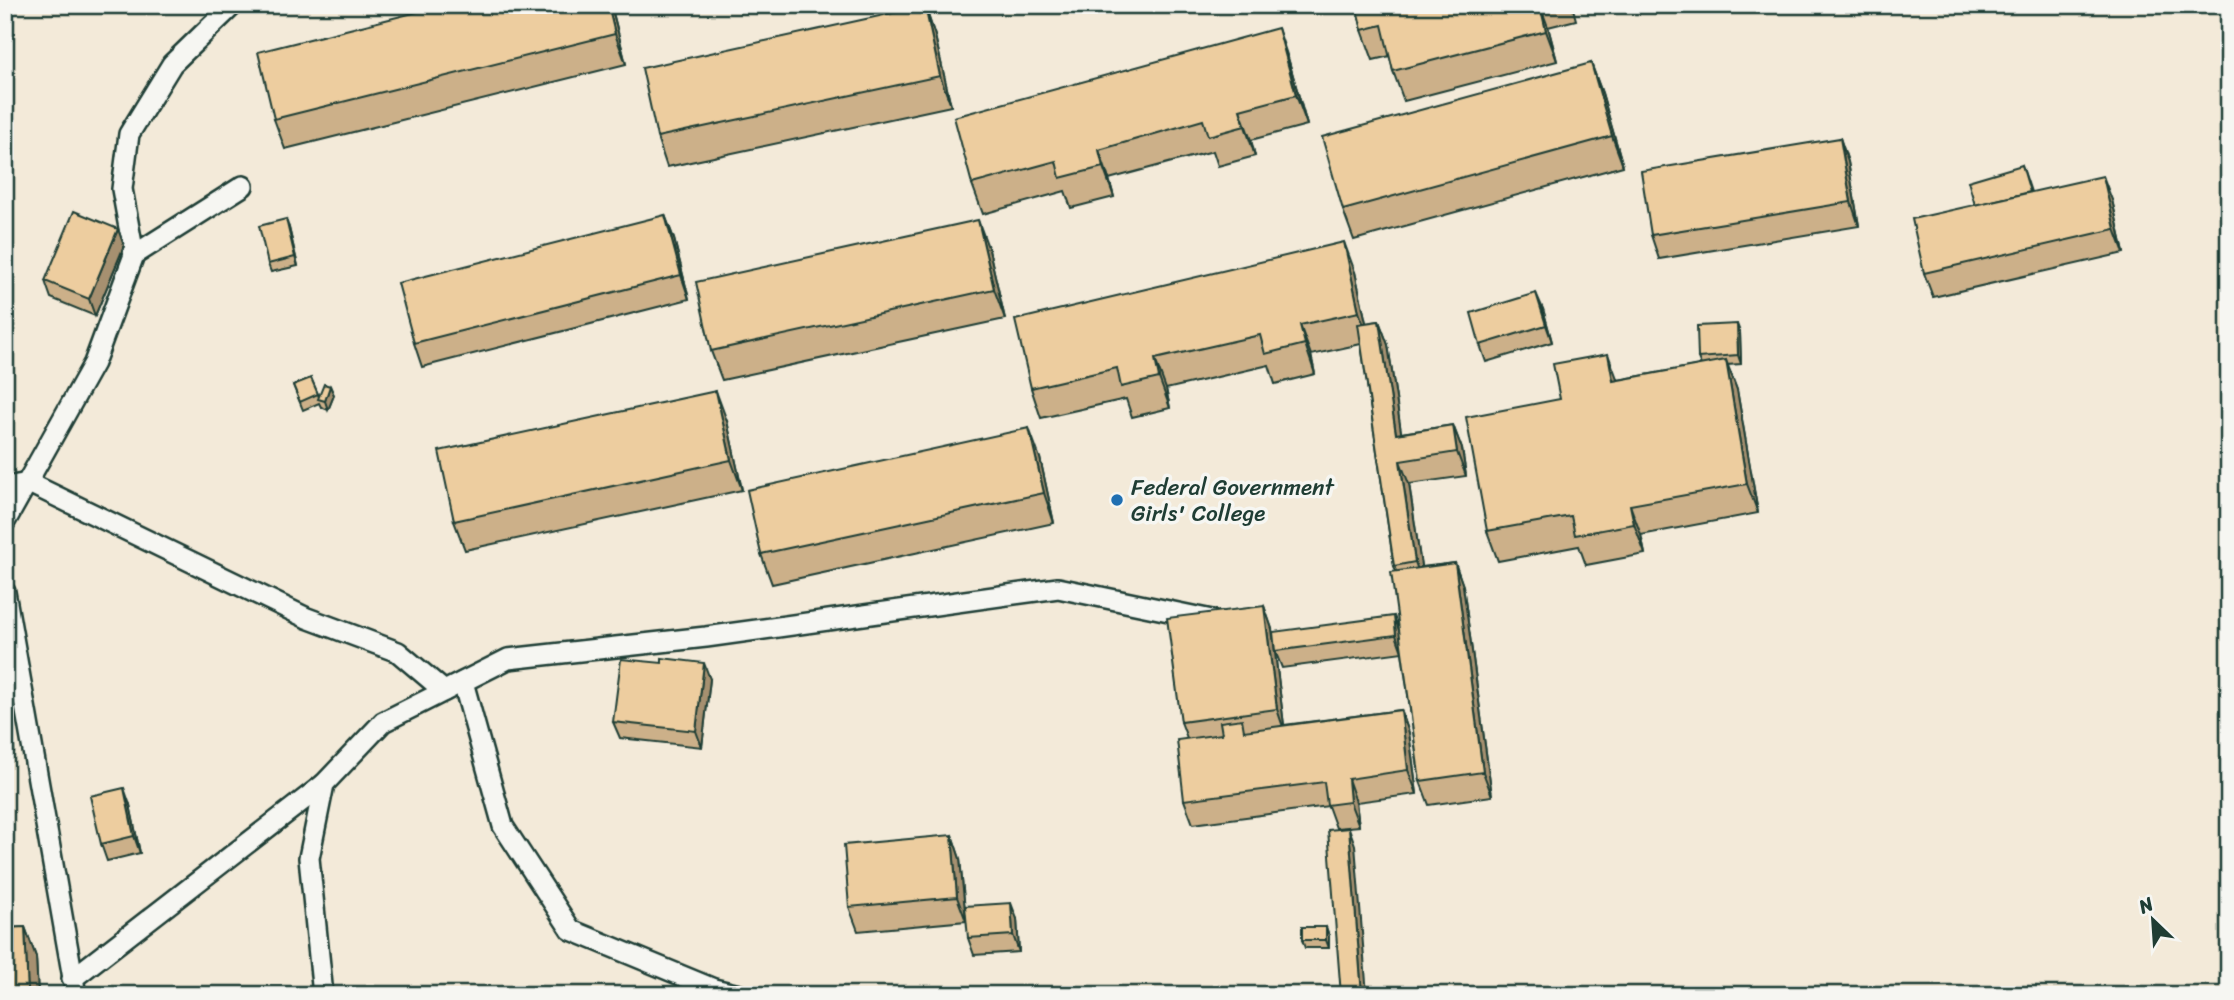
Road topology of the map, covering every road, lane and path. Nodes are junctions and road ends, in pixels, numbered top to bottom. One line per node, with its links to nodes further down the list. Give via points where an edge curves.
1 (233, 5): 3 (lane, via 172,64 129,134 122,189)
2 (243, 186): 3 (lane)
3 (134, 256): 4 (lane, via 94,363)
4 (29, 483): 5 (lane); 6 (lane); 10 (lane, via 307,618 398,652)
5 (5, 487)
6 (5, 522)
7 (5, 592): 12 (lane)
8 (1232, 625): 9 (lane, via 1058,588 508,659)
9 (463, 682): 10 (lane); 14 (lane, via 503,826 571,930)
10 (444, 691): 11 (lane, via 383,722)
11 (324, 784): 12 (lane); 13 (lane, via 309,858)
12 (74, 987)
13 (323, 995)
14 (739, 995)

